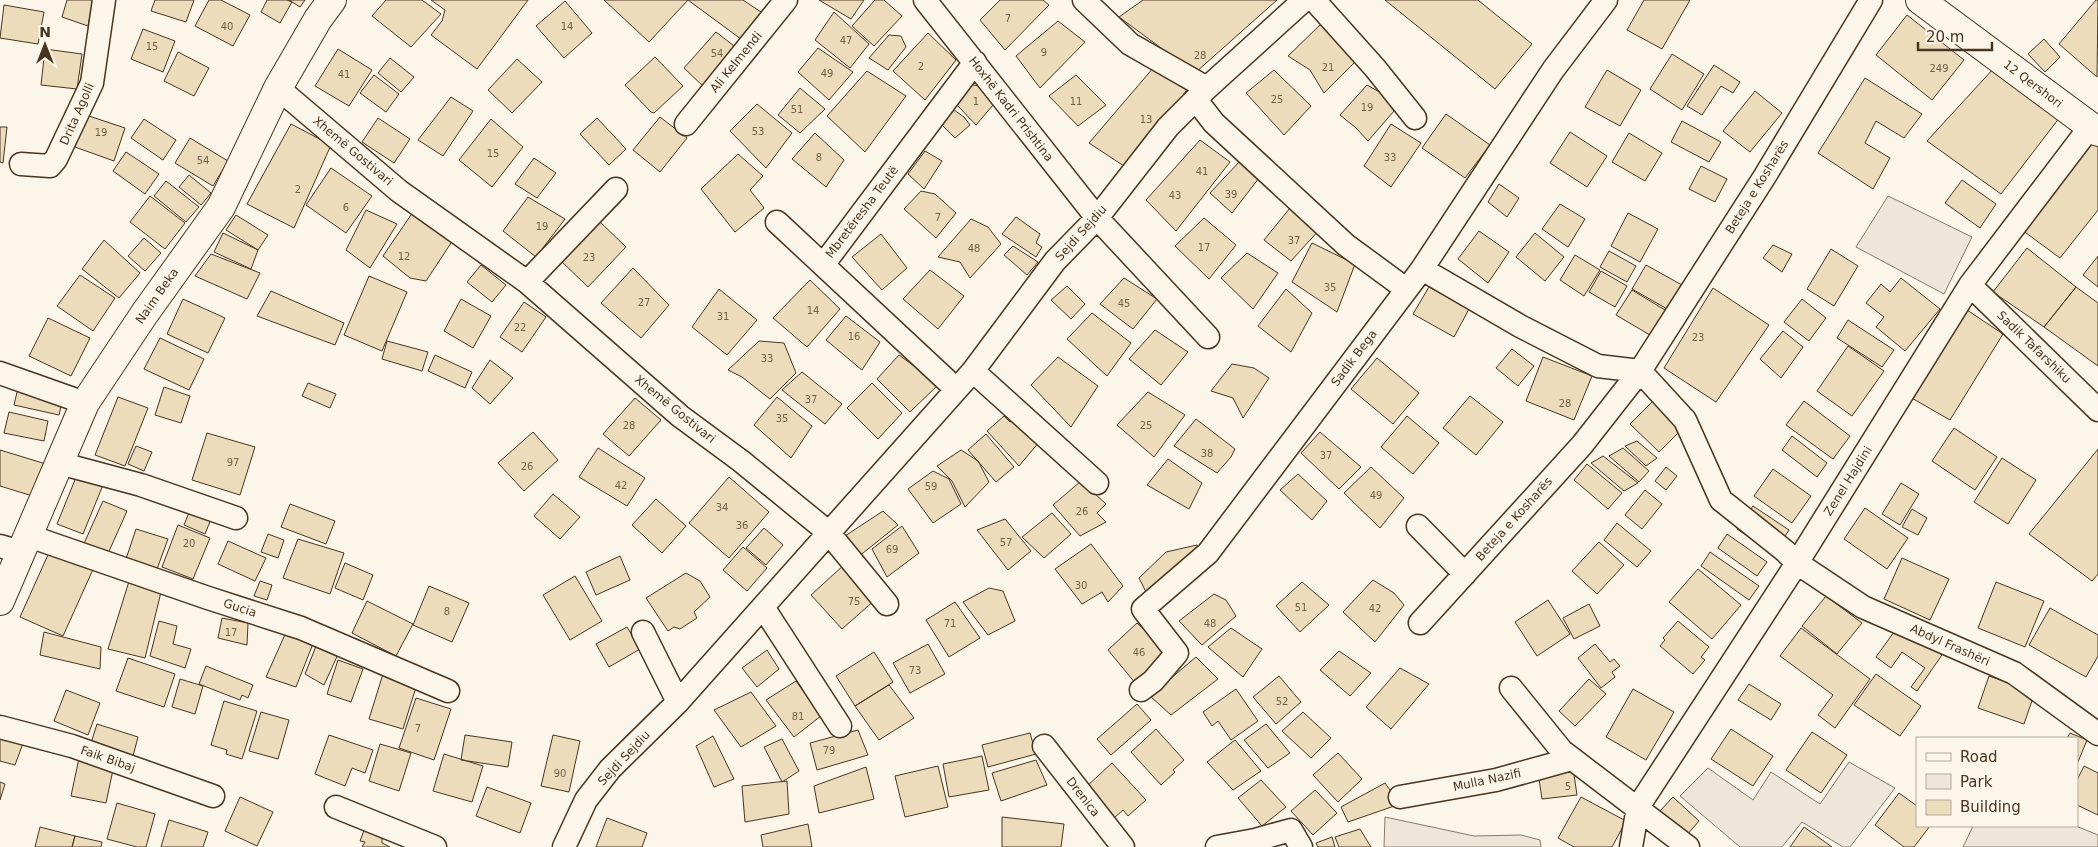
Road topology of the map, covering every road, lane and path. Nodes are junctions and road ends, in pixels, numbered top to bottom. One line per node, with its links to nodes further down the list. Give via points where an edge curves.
1 (104, 0): 17 (street, Drita Agolli, via 92,83 56,158 50,166)
2 (332, 0): 12 (street, Naim Beka)
3 (786, 0): 15 (street, Ali Kelmendi)
4 (925, 0): 11 (street, Hoxhë Kadri Prishtina)
5 (1084, 0): 13 (street, via 1130,44)
6 (1304, 0): 13 (street, Sejdi Sejdiu)
7 (1314, 0): 14 (street)
8 (1606, 0): 22 (street, Sadik Bega, via 1553,70)
9 (1871, 0): 28 (street, Beteja e Kosharës, via 1765,176)
10 (1920, 0): 16 (street, 12 Qershori)
11 (975, 62): 19 (street, Hoxhë Kadri Prishtina); 21 (street, Mbretëresha Teutë)
12 (278, 88): 23 (street, Xhemë Gostivari, via 399,191); 31 (street, Naim Beka, via 221,207)
13 (1201, 94): 19 (street, Sejdi Sejdiu, via 1168,127); 25 (street, via 1214,123 1346,245)
14 (1415, 118)
15 (686, 124)
16 (2094, 130): 24 (street, Zenel Hajdini)
17 (21, 164)
18 (616, 189): 23 (street)
19 (1097, 218): 26 (street, Hoxhë Kadri Prishtina); 27 (street, Sejdi Sejdiu, via 1055,262)
20 (777, 222): 21 (street)
21 (823, 265): 30 (street, Mbretëresha Teutë)
22 (1422, 269): 25 (street, Sadik Bega); 28 (street, via 1520,326 1598,366)
23 (527, 282): 37 (street, Xhemë Gostivari, via 680,416)
24 (1970, 284): 32 (street, Sadik Tafarshiku); 39 (street, Zenel Hajdini)
25 (1406, 289): 48 (street, Sadik Bega, via 1208,553 1143,609 1177,653)
26 (1208, 337)
27 (973, 371): 30 (street, Sejdi Sejdiu); 34 (street)
28 (1640, 371): 39 (street, via 1685,420 1721,500); 40 (street, Beteja e Kosharës, via 1582,445)
29 (0, 373): 31 (street)
30 (956, 389): 37 (street, Sejdi Sejdiu)
31 (85, 403): 33 (street, Naim Beka)
32 (2098, 410)
33 (59, 463): 35 (street, via 141,485); 38 (street, Naim Beka)
34 (1097, 483)
35 (236, 518)
36 (1418, 526): 40 (street)
37 (828, 532): 42 (street); 43 (street, Sejdi Sejdiu)
38 (17, 545): 41 (street, Naim Beka); 47 (street, Gucia, via 208,598 301,628)
39 (1797, 563): 52 (street, Abdyl Frashëri, via 1863,607 2014,673); 58 (street, Zenel Hajdini)
40 (1465, 574): 44 (street, Beteja e Kosharës)
41 (0, 601)
42 (888, 604)
43 (763, 607): 49 (street, Sejdi Sejdiu); 50 (street)
44 (1420, 623)
45 (643, 632): 49 (street)
46 (1511, 688): 54 (street)
47 (448, 690)
48 (1141, 690)
49 (678, 702): 60 (street, Sejdi Sejdiu, via 610,769 586,800)
50 (840, 726)
51 (0, 727): 55 (street, Faik Bibaj, via 72,746)
52 (2098, 734)
53 (1044, 746): 61 (street, Drenica)
54 (1572, 759): 56 (street, Mulla Nazifi, via 1496,780); 58 (street)
55 (213, 796)
56 (1400, 797)
57 (336, 807): 59 (street)
58 (1638, 808): 64 (street, Zenel Hajdini); 65 (street)
59 (434, 847)
60 (564, 847)
61 (1123, 847)
62 (1216, 847): 63 (street, via 1290,830)
63 (1301, 847)
64 (1631, 847)
65 (1688, 847)

